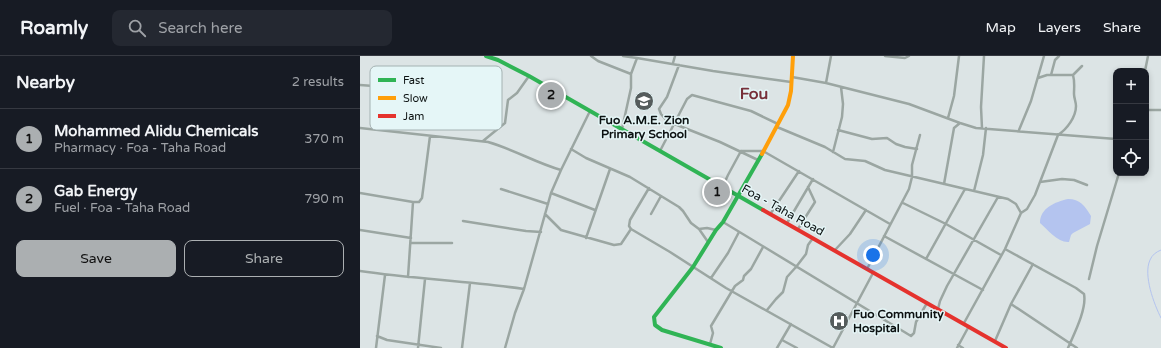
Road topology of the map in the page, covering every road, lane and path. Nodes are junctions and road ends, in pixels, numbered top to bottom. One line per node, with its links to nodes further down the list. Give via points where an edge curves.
1 (486, 56): 15 (street, Foa - Taha Road)
2 (591, 56): 21 (street)
3 (623, 56): 16 (street)
4 (675, 56): 17 (street)
5 (793, 56): 25 (street)
6 (831, 56): 28 (street)
7 (885, 56): 8 (street)
8 (909, 56)
9 (959, 56): 35 (street, via 954,96)
10 (984, 56): 41 (street)
11 (1044, 56): 26 (street)
12 (1059, 56): 22 (street, via 1055,60)
13 (1148, 56): 20 (street)
14 (642, 57): 16 (street); 17 (street)
15 (499, 58): 24 (street, Foa - Taha Road)
16 (637, 58): 21 (street)
17 (673, 63): 18 (street)
18 (679, 65): 27 (street); 36 (street, via 672,86 659,109 667,121)
19 (1082, 66): 23 (street)
20 (1145, 68)
21 (631, 74): 44 (street, via 631,88)
22 (1051, 75): 23 (street); 26 (street)
23 (1073, 75): 50 (street, via 1076,108 1072,121)
24 (529, 76): 34 (street, Foa - Taha Road); 38 (street, via 517,93 508,100 506,123)
25 (792, 77): 27 (street); 28 (street)
26 (1037, 78): 48 (street)
27 (792, 82): 39 (street, via 790,99)
28 (826, 83): 31 (street)
29 (360, 85): 30 (street)
30 (370, 86)
31 (841, 87): 35 (street, via 909,104); 47 (street, via 843,104)
32 (1149, 110): 33 (street)
33 (1161, 110)
34 (590, 112): 44 (street, Foa - Taha Road); 54 (street)
35 (948, 118): 37 (street)
36 (674, 123): 39 (street, via 687,99 692,95 751,111); 56 (street); 57 (street)
37 (960, 123): 41 (street); 68 (street, via 954,128)
38 (502, 126)
39 (778, 126): 58 (street); 59 (street)
40 (360, 128): 43 (street)
41 (982, 128): 42 (street)
42 (986, 128): 48 (street); 75 (street, via 983,155)
43 (370, 129)
44 (621, 129): 56 (street, Foa - Taha Road)
45 (378, 130): 51 (street)
46 (497, 130): 53 (street)
47 (838, 130): 55 (street, via 872,139 887,138 896,144); 59 (street)
48 (1019, 130): 50 (street)
49 (920, 135): 55 (street)
50 (1058, 135): 52 (street); 67 (street)
51 (430, 136): 53 (street); 81 (street, via 422,198 419,202)
52 (1113, 139)
53 (482, 141): 62 (street)
54 (571, 149): 61 (street); 62 (street)
55 (917, 150): 65 (street, via 912,164)
56 (660, 151): 70 (street, Foa - Taha Road)
57 (741, 151): 58 (street); 60 (street); 70 (street)
58 (763, 151): 60 (street); 63 (street)
59 (833, 152): 65 (street, via 845,159 865,161 885,170)
60 (758, 160): 79 (street)
61 (610, 169): 72 (street); 84 (street)
62 (561, 170): 77 (street)
63 (799, 171): 66 (street); 86 (street)
64 (1119, 176): 125 (street)
65 (912, 177): 68 (street); 82 (street)
66 (813, 179): 71 (street); 85 (street)
67 (1040, 182): 69 (street, via 1062,179); 87 (street, via 1030,204)
68 (944, 184): 74 (street)
69 (1087, 185)
70 (723, 187): 79 (street, Foa - Taha Road)
71 (808, 187): 92 (street); 97 (street, via 815,202)
72 (649, 188): 78 (street); 95 (street, via 628,224)
73 (501, 189): 83 (street)
74 (965, 189): 75 (street); 94 (street)
75 (974, 191): 80 (street)
76 (360, 193): 81 (street)
77 (551, 193): 83 (street); 84 (street)
78 (661, 196): 89 (street); 96 (street, via 683,211 691,223)
79 (738, 196): 86 (street, Foa - Taha Road); 91 (street)
80 (998, 197): 87 (street, via 1014,202); 106 (street)
81 (413, 202): 103 (street)
82 (903, 203): 93 (street); 94 (street)
83 (548, 204): 88 (street)
84 (595, 210): 104 (street)
85 (866, 210): 93 (street); 112 (street, via 850,234)
86 (771, 213): 92 (street, Foa - Taha Road)
87 (1021, 213): 111 (street)
88 (545, 214): 100 (street); 104 (street, via 561,230)
89 (651, 214)
90 (463, 221): 100 (street)
91 (723, 222): 99 (street); 101 (street)
92 (787, 223): 97 (street, Foa - Taha Road)
93 (890, 224): 102 (street)
94 (946, 224): 106 (street); 114 (street)
95 (631, 229): 104 (street, via 618,245); 116 (street)
96 (700, 229): 99 (street); 108 (street)
97 (798, 229): 105 (street, Foa - Taha Road)
98 (360, 230): 103 (street)
99 (716, 230): 108 (street)
100 (541, 232): 128 (street)
101 (739, 232): 110 (street); 124 (street)
102 (884, 236): 114 (street); 118 (street)
103 (411, 238): 107 (street)
104 (586, 238)
105 (813, 238): 112 (street, Foa - Taha Road); 117 (street)
106 (974, 240): 113 (street); 122 (street)
107 (411, 242): 109 (street); 123 (street)
108 (708, 242): 116 (street)
109 (452, 244)
110 (763, 246): 117 (street); 130 (street, via 751,269)
111 (1005, 249): 113 (street); 115 (street)
112 (835, 250): 118 (street, Foa - Taha Road)
113 (1001, 255): 129 (street)
114 (926, 259): 122 (street)
115 (1034, 264): 133 (street); 142 (street, via 1084,294 1083,306)
116 (693, 267): 124 (street); 143 (street, via 657,313 654,322 657,328 662,330)
117 (796, 268): 132 (street); 135 (street, via 786,279 783,292)
118 (867, 269): 120 (street, Foa - Taha Road)
119 (360, 271): 121 (street)
120 (873, 272): 131 (street, Foa - Taha Road); 132 (street)
121 (385, 274): 123 (street); 139 (street)
122 (954, 274): 129 (street); 134 (street)
123 (408, 278): 126 (street)
124 (711, 278): 130 (street)
125 (1088, 279)
126 (425, 280): 127 (street); 144 (street)
127 (470, 283): 128 (street); 148 (street)
128 (524, 289): 149 (street)
129 (983, 290): 136 (street)
130 (732, 291): 135 (street); 143 (street, via 711,326 713,333)
131 (927, 302): 132 (street, via 911,336); 134 (street, Foa - Taha Road)
132 (857, 304): 153 (street)
133 (1011, 304): 141 (street); 142 (street)
134 (938, 308): 136 (street, Foa - Taha Road)
135 (767, 310): 137 (street)
136 (964, 323): 138 (street, Foa - Taha Road)
137 (791, 324): 140 (street); 153 (street)
138 (969, 326): 141 (street, Foa - Taha Road); 145 (street)
139 (378, 336): 144 (street); 146 (street)
140 (782, 340): 151 (street); 152 (street)
141 (995, 341): 155 (street, Foa - Taha Road)
142 (1070, 342): 156 (street); 157 (street)
143 (710, 344): 150 (street)
144 (418, 347): 147 (street)
145 (958, 347): 154 (street)
146 (376, 348)
147 (441, 348)
148 (462, 348)
149 (505, 348)
150 (721, 348)
151 (777, 348)
152 (797, 348)
153 (833, 348)
154 (963, 348)
155 (1006, 348)
156 (1068, 348)
157 (1077, 348)

